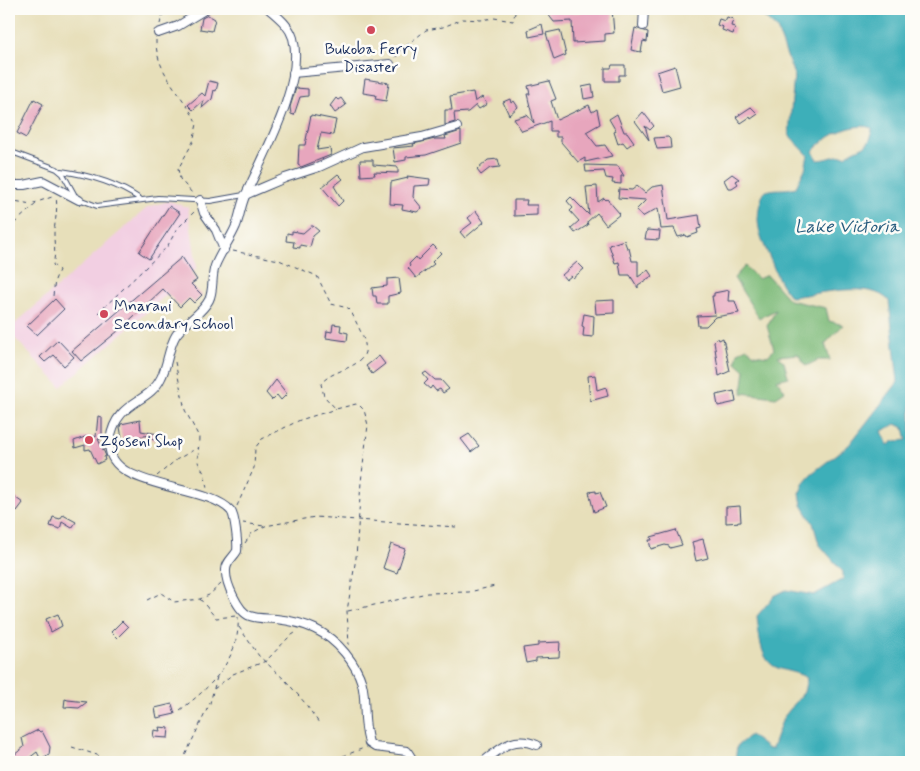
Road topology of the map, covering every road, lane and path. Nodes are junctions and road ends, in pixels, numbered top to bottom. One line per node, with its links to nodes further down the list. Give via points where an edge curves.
1 (164, 9): 7 (path)
2 (206, 9): 7 (street, via 178,26)
3 (269, 9): 9 (street, via 288,28 292,37)
4 (516, 9): 8 (path, via 513,21 463,19 443,28 426,30 401,50)
5 (644, 9): 6 (street)
6 (643, 26)
7 (158, 33): 19 (path, via 156,51 162,69 197,124 193,142 178,168 186,187)
8 (390, 64): 9 (street)
9 (293, 73): 14 (street, via 269,146)
10 (457, 127): 14 (street, via 363,147)
11 (9, 151): 12 (lane)
12 (60, 171): 16 (lane); 17 (lane, via 111,184)
13 (9, 185): 16 (street, via 43,181)
14 (245, 195): 19 (lane); 21 (street, via 236,226)
15 (9, 200): 18 (path)
16 (79, 200): 17 (lane, via 97,206)
17 (140, 200): 19 (lane, via 174,197)
18 (38, 203): 20 (path); 22 (path, via 55,196 56,256 53,265 59,270)
19 (201, 204): 21 (street); 23 (path, via 185,219 167,247)
20 (9, 228)
21 (224, 250): 25 (path, via 262,255 312,273 321,280 331,304 351,311 365,344 365,353 361,360 331,374 321,384 324,396); 27 (street, via 215,267 210,297 177,334 162,378 156,387 121,413 114,424 109,441 115,462 137,478)
22 (53, 296)
23 (98, 313)
24 (175, 360): 26 (path, via 185,410 199,437)
25 (336, 409): 29 (path, via 300,420 262,438 255,448 254,468 243,488); 31 (path, via 356,404 367,418 368,436)
26 (199, 447): 27 (path, via 172,462); 28 (path, via 198,462 205,475)
27 (151, 481): 28 (street)
28 (208, 500): 30 (street, via 225,507)
29 (237, 509)
30 (235, 518): 32 (path, via 243,523); 34 (street)
31 (358, 519): 32 (path, via 315,518); 33 (path); 39 (path, via 356,558)
32 (265, 526): 34 (path, via 252,533)
33 (456, 527)
34 (238, 551): 35 (street, via 229,561)
35 (226, 572): 37 (path, via 216,590); 41 (street, via 236,599 247,615)
36 (496, 586): 39 (path, via 469,592 427,592)
37 (200, 599): 38 (path, via 174,602 161,593); 40 (path, via 216,618 238,616)
38 (147, 600)
39 (347, 611): 42 (path)
40 (239, 626): 43 (path); 44 (path, via 233,650)
41 (310, 626): 43 (path, via 289,638); 48 (street, via 333,641 362,677)
42 (351, 648)
43 (266, 662): 45 (path, via 233,674); 47 (path, via 305,703)
44 (217, 676): 45 (path); 46 (path)
45 (214, 689): 52 (path)
46 (180, 710)
47 (319, 723)
48 (371, 745): 53 (path); 54 (street, via 401,749 411,754)
49 (537, 745): 55 (street, via 517,740)
50 (72, 747): 51 (path)
51 (118, 762)
52 (182, 762)
53 (328, 762)
54 (414, 762)
55 (483, 762)

